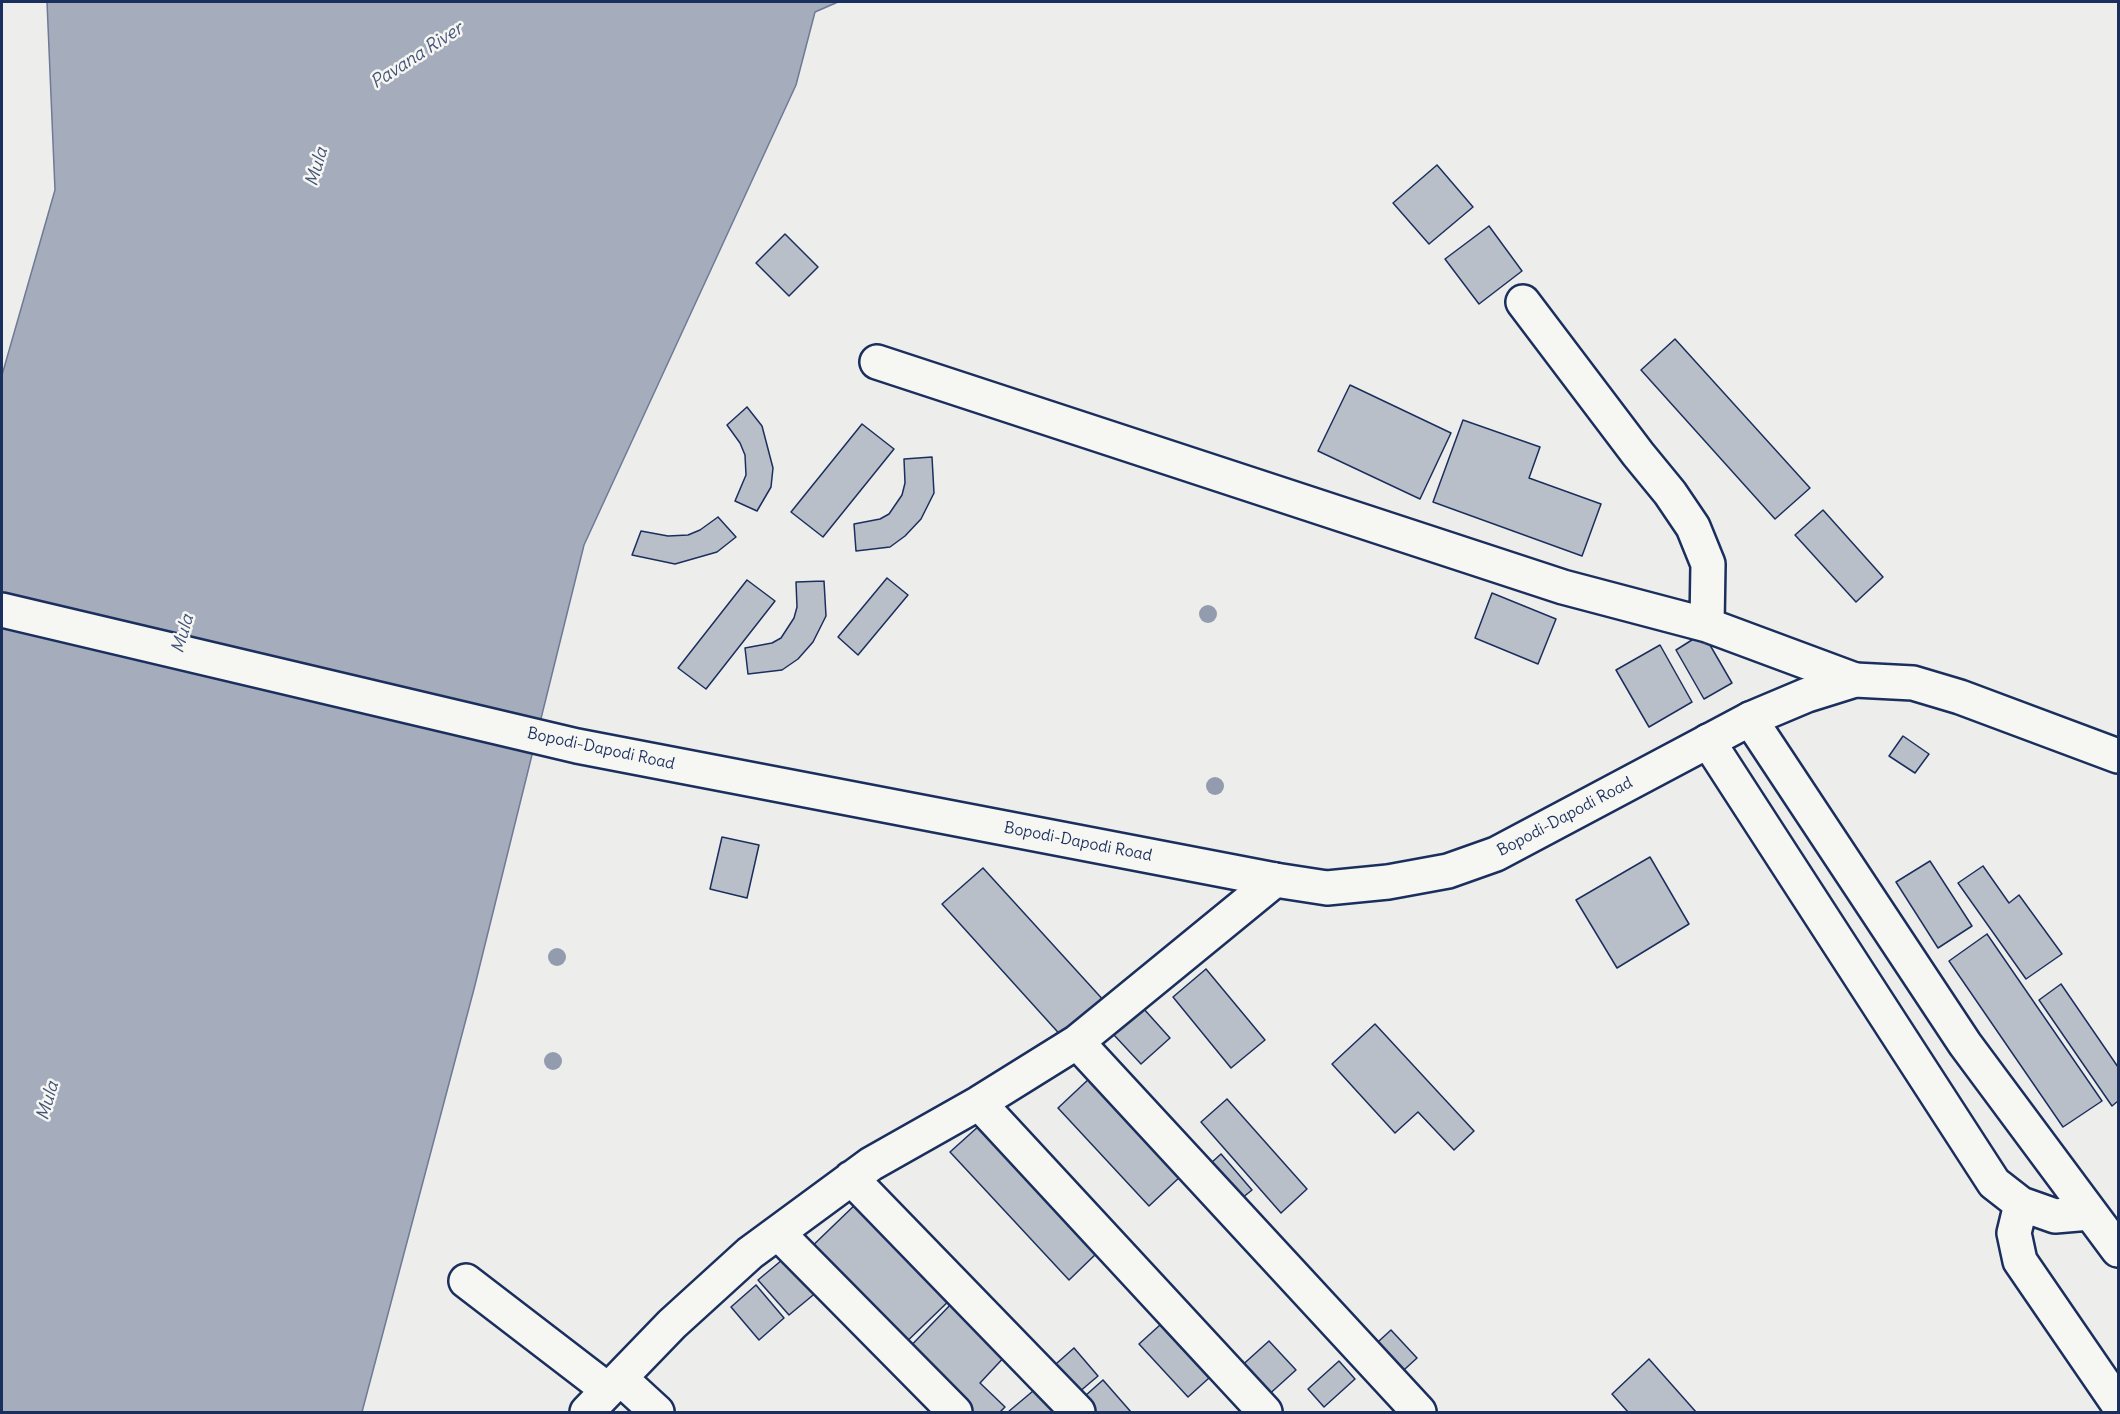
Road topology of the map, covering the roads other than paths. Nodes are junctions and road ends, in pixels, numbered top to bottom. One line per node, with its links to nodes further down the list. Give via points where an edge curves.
1 (1523, 302): 4 (street, via 1693,527 1708,564)
2 (877, 362): 4 (street, via 1563,587)
3 (2, 610): 9 (street, Bopodi-Dapodi Road, via 577,746)
4 (1707, 625): 5 (street)
5 (1855, 680): 6 (street, Bopodi-Dapodi Road); 8 (street, Bopodi-Dapodi Road, via 1913,683)
6 (1750, 719): 7 (street, Bopodi-Dapodi Road); 14 (street, via 1965,1044)
7 (1708, 741): 9 (street, Bopodi-Dapodi Road, via 1496,854 1448,871 1327,888); 13 (street, via 1994,1183)
8 (2118, 756)
9 (1275, 880): 10 (street)
10 (1077, 1042): 11 (street); 24 (street)
11 (979, 1103): 12 (street); 23 (street)
12 (851, 1178): 15 (street); 22 (street)
13 (2021, 1204): 14 (street, via 2055,1216); 19 (street, via 2014,1233 2020,1261)
14 (2090, 1213): 16 (street)
15 (778, 1233): 18 (street, via 750,1253 672,1324); 21 (street)
16 (2118, 1250)
17 (466, 1281): 18 (street)
18 (605, 1394): 20 (street)
19 (2118, 1404)
20 (657, 1413)
21 (955, 1413)
22 (1078, 1413)
23 (1265, 1413)
24 (1419, 1413)

